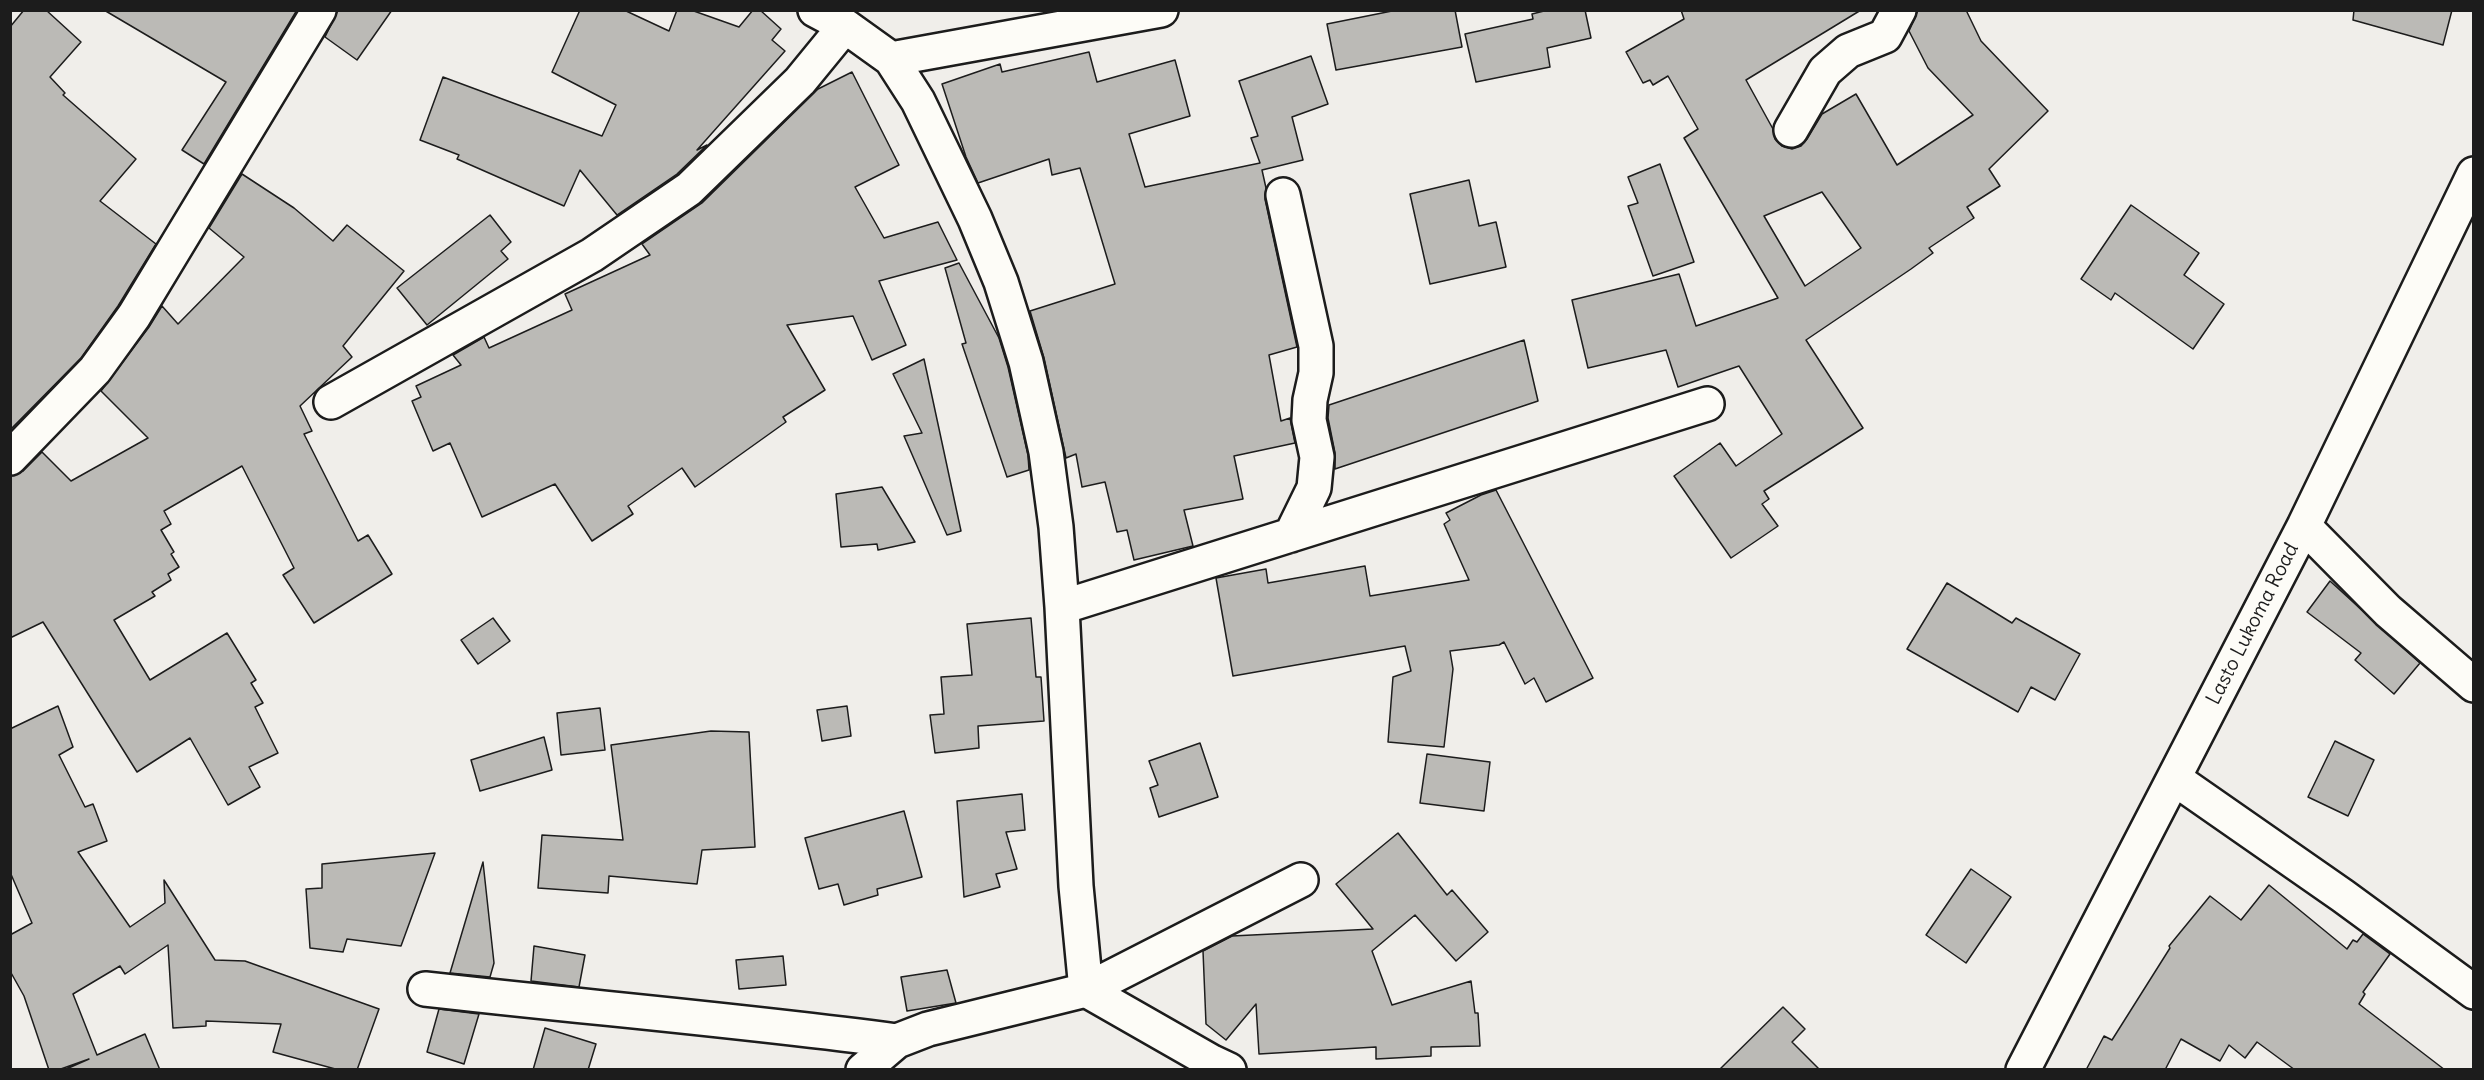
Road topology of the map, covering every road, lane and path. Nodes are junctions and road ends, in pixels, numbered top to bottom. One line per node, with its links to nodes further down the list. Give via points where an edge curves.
1 (319, 10): 12 (street, via 134,316 95,370)
2 (815, 10): 5 (street)
3 (1161, 10): 6 (street)
4 (1899, 10): 7 (street, via 1885,36 1848,51 1825,71)
5 (845, 26): 6 (street); 10 (street, via 800,81 689,189 592,255)
6 (891, 59): 15 (street, via 918,101 975,219 1020,342 1046,452)
7 (1791, 130)
8 (2474, 174): 13 (street, Lasto Lukoma Road)
9 (1282, 195): 14 (street, via 1317,346 1309,420 1317,457 1314,488)
10 (331, 402)
11 (1707, 404): 14 (street)
12 (10, 458)
13 (2304, 526): 16 (street, via 2388,610); 17 (street, Lasto Lukoma Road)
14 (1291, 535): 15 (street)
15 (1062, 607): 20 (street, via 1076,886)
16 (2474, 685)
17 (2175, 779): 21 (street); 25 (street, Lasto Lukoma Road)
18 (1301, 880): 20 (street)
19 (425, 989): 22 (street)
20 (1086, 990): 22 (street, via 928,1029); 24 (street)
21 (2474, 992)
22 (897, 1041): 23 (street)
23 (863, 1070)
24 (1229, 1070)
25 (2023, 1070)

